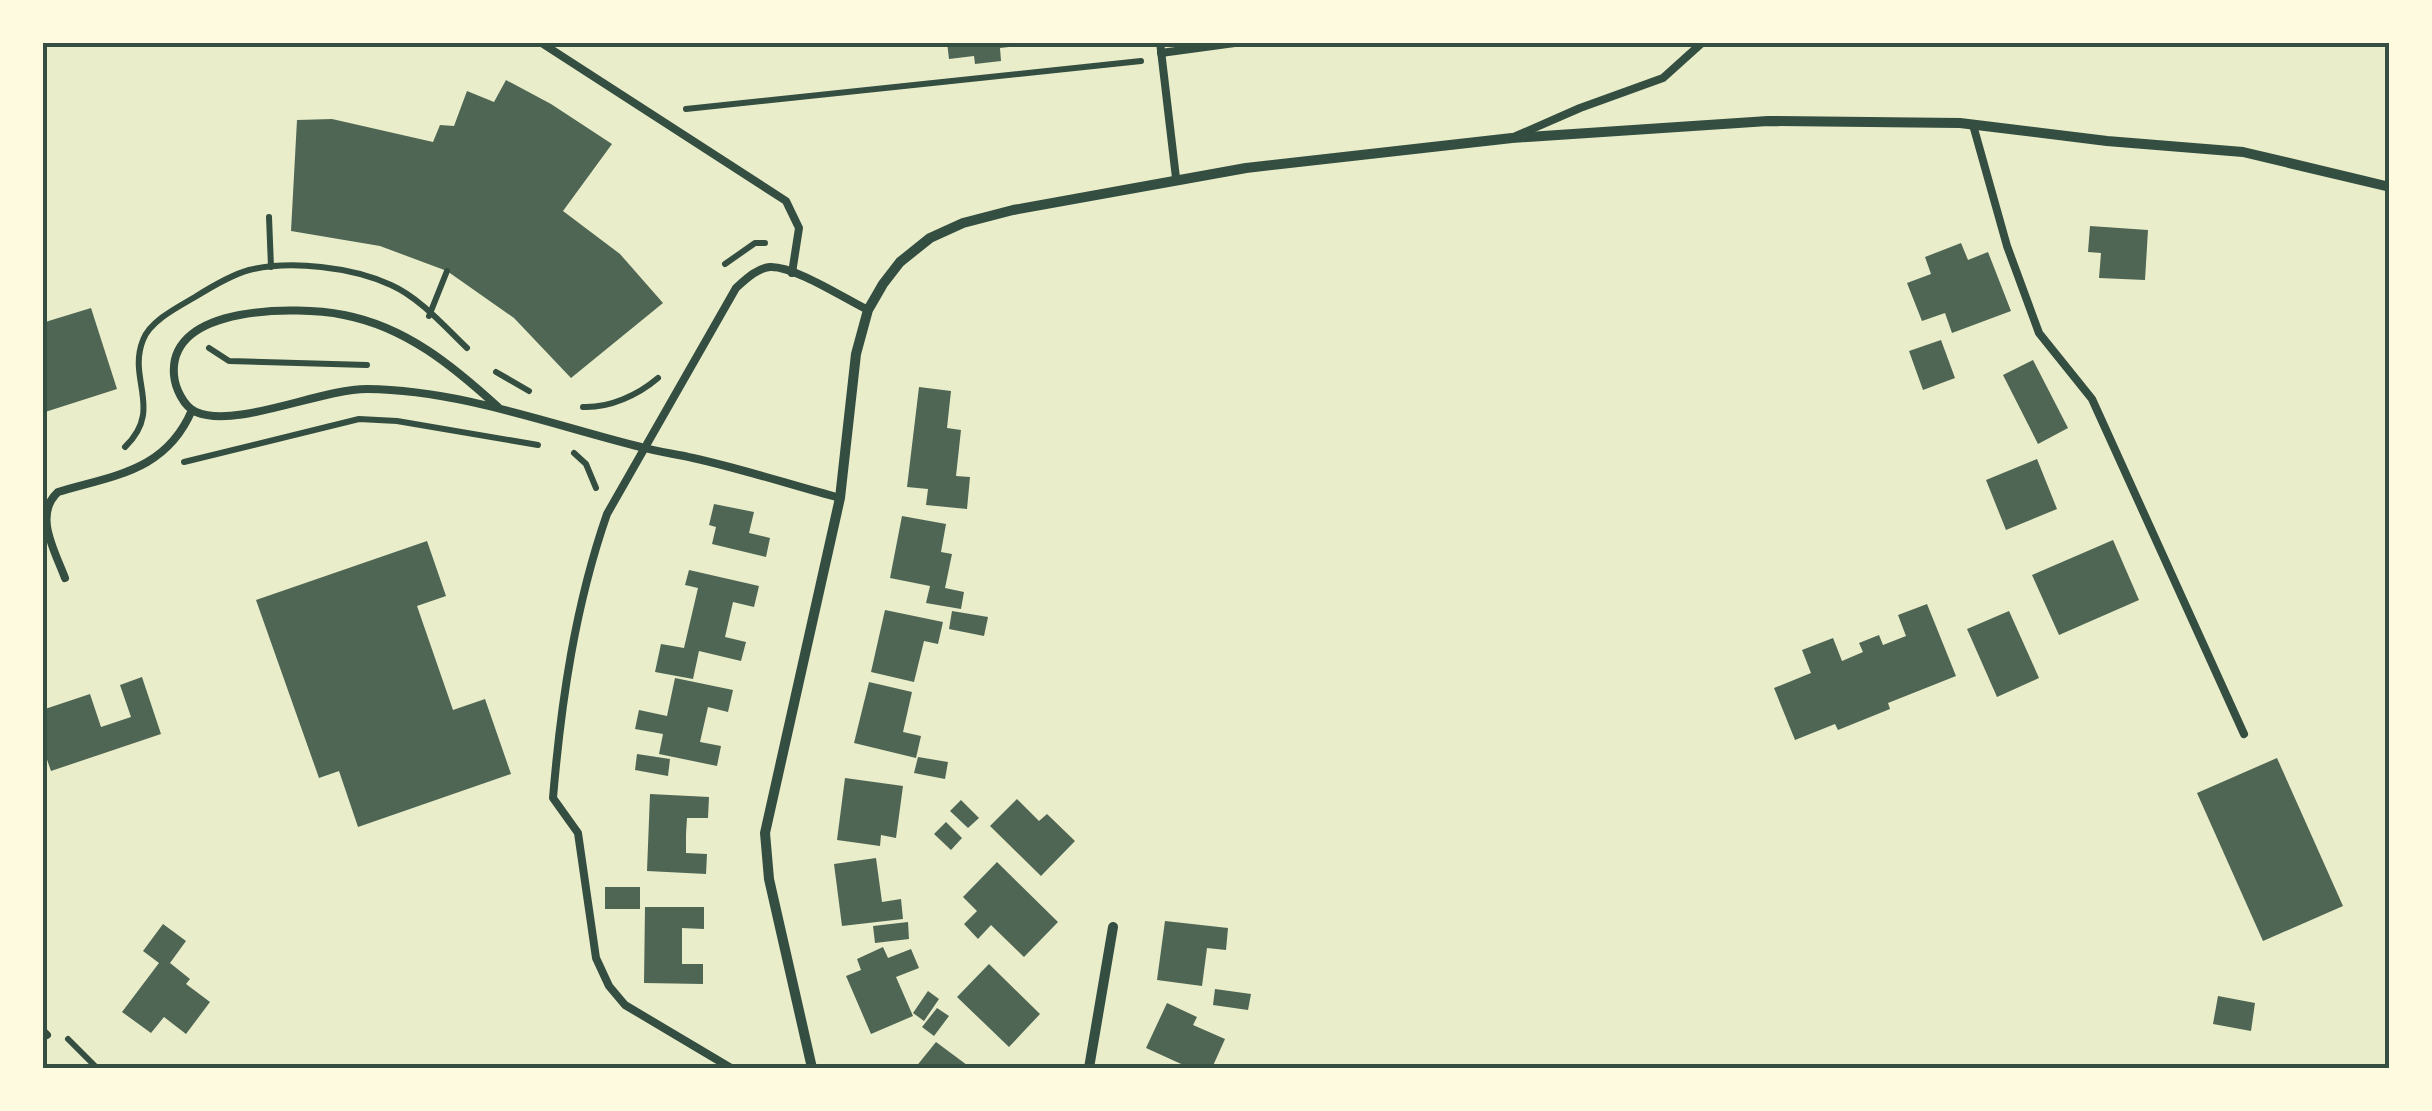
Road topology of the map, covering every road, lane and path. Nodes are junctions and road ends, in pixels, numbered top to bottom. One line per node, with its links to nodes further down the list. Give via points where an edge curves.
1 (540, 42): 5 (lane)
2 (1242, 42): 4 (lane)
3 (1703, 42): 7 (lane, via 1663,78)
4 (1160, 48): 5 (path, via 1144,61); 8 (lane)
5 (658, 117): 12 (lane, via 786,201 799,228)
6 (1973, 125): 7 (street, via 1768,121); 9 (street, via 2243,152); 27 (lane, via 2040,333 2092,399)
7 (1512, 138): 8 (street)
8 (1176, 178): 14 (street, via 963,223 900,262)
9 (2390, 188)
10 (269, 217): 11 (path)
11 (270, 267)
12 (792, 273): 14 (lane); 21 (lane, via 770,267 736,288)
13 (184, 304): 15 (path)
14 (868, 310): 24 (street, via 856,354)
15 (197, 330): 16 (path, via 229,361); 17 (lane, via 264,313 347,315 430,350); 18 (lane, via 179,345 174,361 174,380)
16 (369, 365)
17 (498, 407): 18 (lane, via 368,389 235,415); 21 (lane)
18 (192, 410): 22 (lane)
19 (138, 430): 22 (path)
20 (553, 447): 22 (path, via 359,419 186,463)
21 (643, 448): 24 (lane); 25 (lane)
22 (163, 451): 26 (lane, via 144,466 58,492 48,501 44,515)
23 (572, 451): 25 (path, via 586,464)
24 (840, 498): 32 (street, via 764,832)
25 (607, 514): 31 (lane, via 561,702 552,798 578,833 596,958 608,986 625,1004)
26 (65, 578)
27 (2244, 734)
28 (1113, 927): 33 (street)
29 (67, 1038): 30 (path)
30 (97, 1068)
31 (732, 1068)
32 (812, 1068)
33 (1089, 1068)

